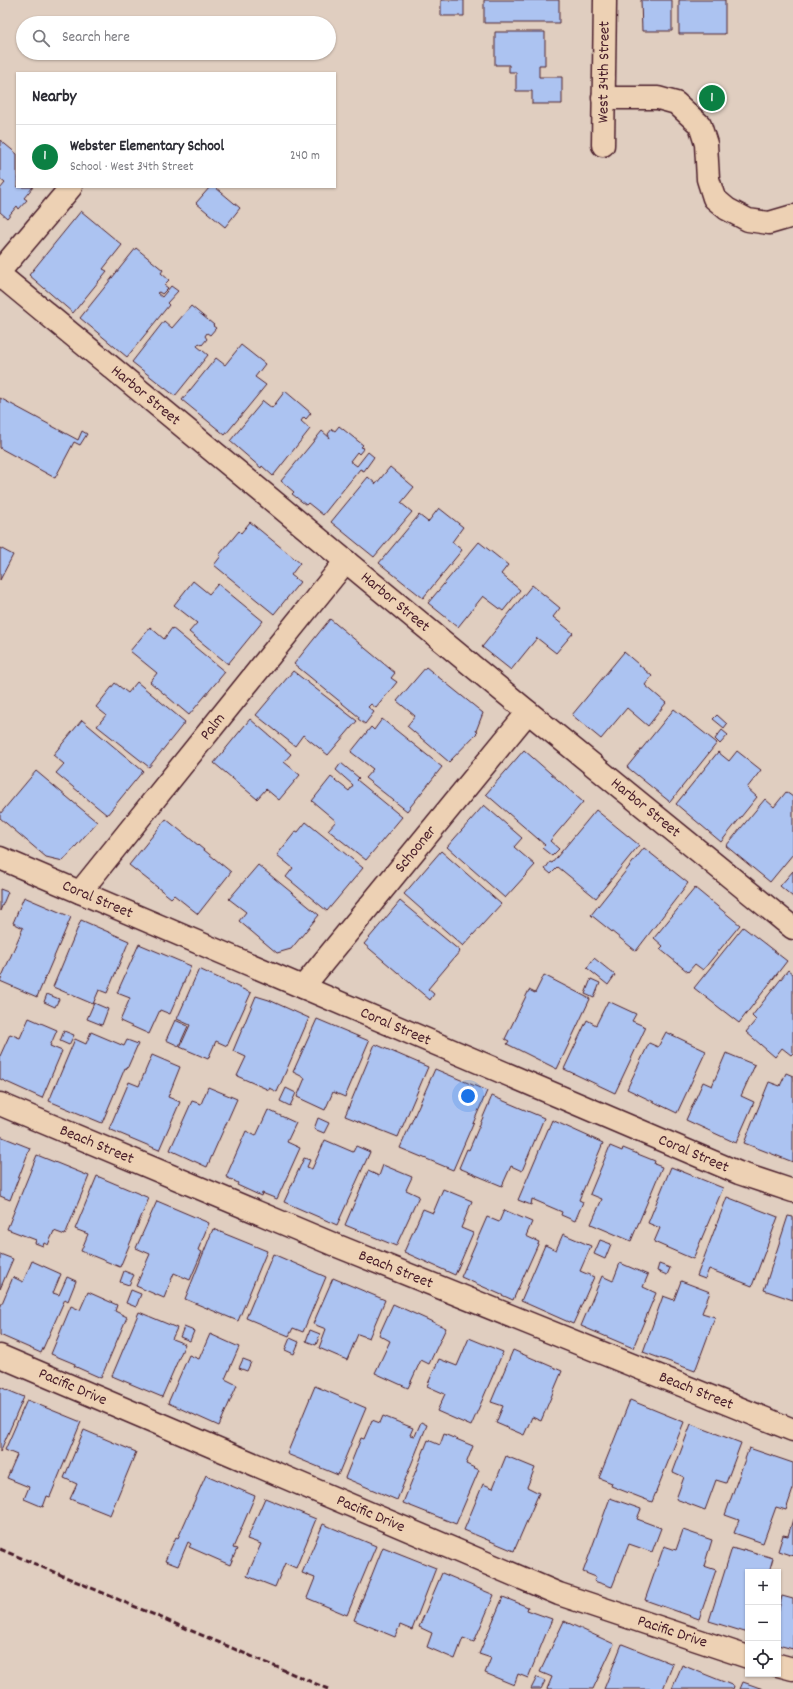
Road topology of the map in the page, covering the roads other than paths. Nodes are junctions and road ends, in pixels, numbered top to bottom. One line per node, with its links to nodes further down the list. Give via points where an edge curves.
1 (605, 0): 2 (street, West 34th Street)
2 (603, 98): 3 (street, West 34th Street); 5 (street, via 658,98 676,103 700,125 706,144 708,179 714,198 727,209 748,220 769,224)
3 (603, 145)
4 (70, 188): 6 (street)
5 (793, 216)
6 (0, 271)
7 (0, 275): 8 (street, Harbor Street)
8 (346, 561): 9 (street, Harbor Street); 11 (street, Palm)
9 (528, 712): 12 (street, Harbor Street); 13 (street, Schooner)
10 (0, 858): 11 (street, Coral Street)
11 (80, 892): 13 (street, Coral Street)
12 (793, 928)
13 (303, 987): 15 (street, Coral Street, via 739,1172)
14 (0, 1104): 17 (street, Beach Street, via 328,1242)
15 (793, 1191)
16 (0, 1356): 18 (street, Pacific Drive, via 559,1594)
17 (793, 1430)
18 (745, 1656)
19 (781, 1666): 20 (street)
20 (793, 1669)

